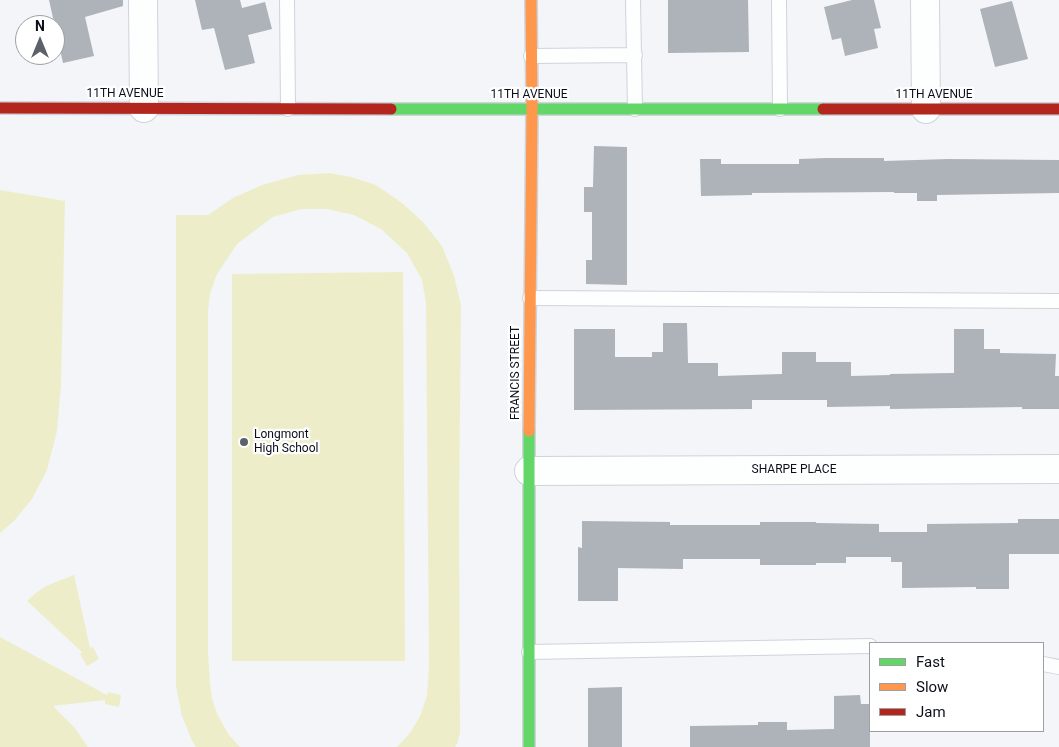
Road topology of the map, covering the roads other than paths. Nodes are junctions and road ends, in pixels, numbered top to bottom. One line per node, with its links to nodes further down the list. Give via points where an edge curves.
1 (143, 0): 10 (street)
2 (287, 0): 15 (lane)
3 (530, 0): 7 (street, FRANCIS STREET)
4 (633, 0): 8 (lane)
5 (779, 0): 12 (lane)
6 (925, 0): 13 (street)
7 (531, 56): 8 (lane); 16 (street, FRANCIS STREET)
8 (634, 56): 11 (lane)
9 (0, 108): 10 (street, 11TH AVENUE)
10 (144, 108): 15 (street, 11TH AVENUE)
11 (635, 108): 12 (street, 11TH AVENUE); 16 (street, 11TH AVENUE)
12 (780, 108): 13 (street, 11TH AVENUE)
13 (926, 108): 14 (street, 11TH AVENUE)
14 (1059, 108)
15 (288, 109): 16 (street, 11TH AVENUE)
16 (532, 109): 17 (street, FRANCIS STREET)
17 (530, 298): 18 (lane); 20 (street, FRANCIS STREET)
18 (1059, 301)
19 (1059, 469): 20 (street, SHARPE PLACE)
20 (529, 471): 22 (street, FRANCIS STREET)
21 (869, 646): 22 (lane)
22 (529, 652): 25 (street, FRANCIS STREET)
23 (1044, 664): 24 (lane)
24 (1059, 667)
25 (529, 747)

